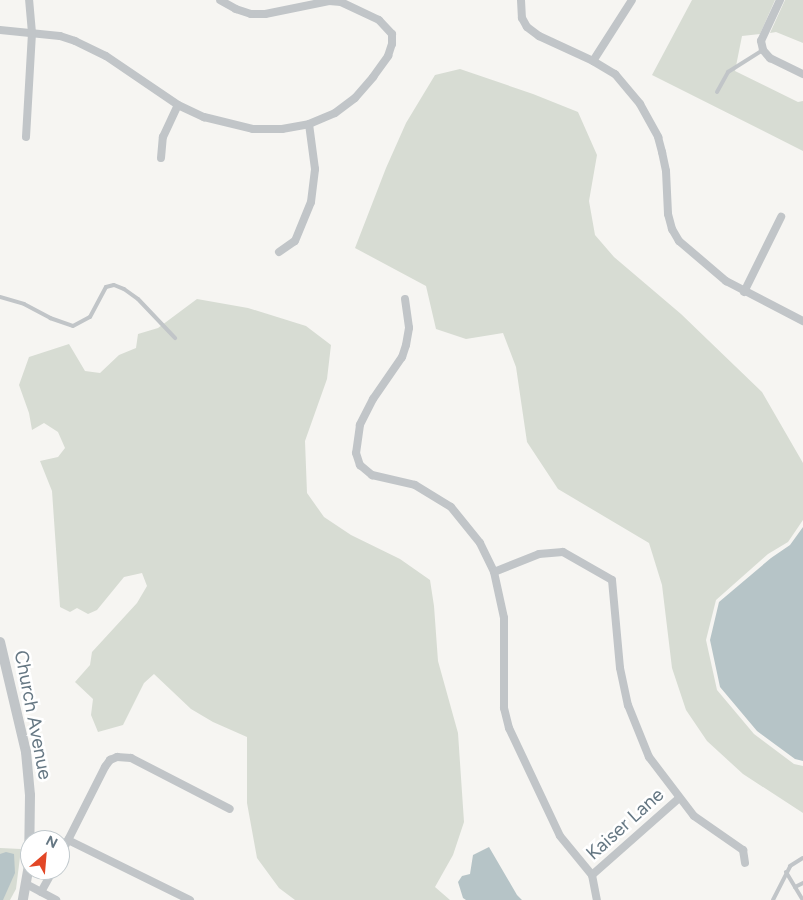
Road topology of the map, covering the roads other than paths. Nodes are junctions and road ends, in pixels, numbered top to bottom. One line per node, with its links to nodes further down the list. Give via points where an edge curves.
1 (29, 0): 7 (street)
2 (220, 0): 13 (street, via 252,14 341,2 387,27 392,34 392,44 388,56 373,77 349,103)
3 (522, 0): 9 (street, via 522,18 528,27 539,36)
4 (632, 0): 9 (street)
5 (780, 0): 8 (street, via 761,41)
6 (0, 30): 7 (street)
7 (32, 33): 12 (street, via 60,36 88,47); 14 (street)
8 (763, 50): 10 (street, via 770,58); 11 (lane, via 728,72)
9 (593, 61): 18 (street, via 615,74 628,87 658,138 666,171 668,214 679,241 726,282)
10 (803, 74)
11 (717, 92)
12 (178, 105): 13 (street, via 204,117 253,129 282,130); 15 (street, via 163,137)
13 (309, 124): 17 (street, via 315,169 311,202 295,241)
14 (26, 137)
15 (161, 158)
16 (781, 217): 18 (street)
17 (278, 252)
18 (744, 292): 21 (street)
19 (0, 297): 22 (lane, via 73,326 90,317 106,287 114,285 149,308)
20 (405, 299): 23 (street, via 409,328 406,345 402,357 372,399 360,426 356,453 360,465 372,474 416,485 451,507 480,543)
21 (803, 321)
22 (175, 338)
23 (494, 572): 25 (street, via 539,554 563,552 612,580 620,668 628,705 649,757); 32 (street, via 504,618 504,708 509,728 560,836)
24 (0, 642): 35 (street, Church Avenue, via 26,752 30,795)
25 (679, 798): 30 (street, via 694,816 743,850); 32 (street, Kaiser Lane)
26 (230, 809): 27 (street, via 131,758 117,757 105,767)
27 (70, 836)
28 (70, 841): 40 (street)
29 (803, 858): 31 (lane)
30 (745, 863)
31 (786, 872): 36 (lane); 42 (lane)
32 (592, 875): 41 (street)
33 (48, 880): 37 (street)
34 (803, 883): 36 (lane)
35 (28, 885): 37 (street); 38 (street, Church Avenue)
36 (795, 888): 43 (lane)
37 (41, 892): 39 (street)
38 (24, 900)
39 (56, 900)
40 (190, 900)
41 (597, 900)
42 (773, 900)
43 (803, 900)

